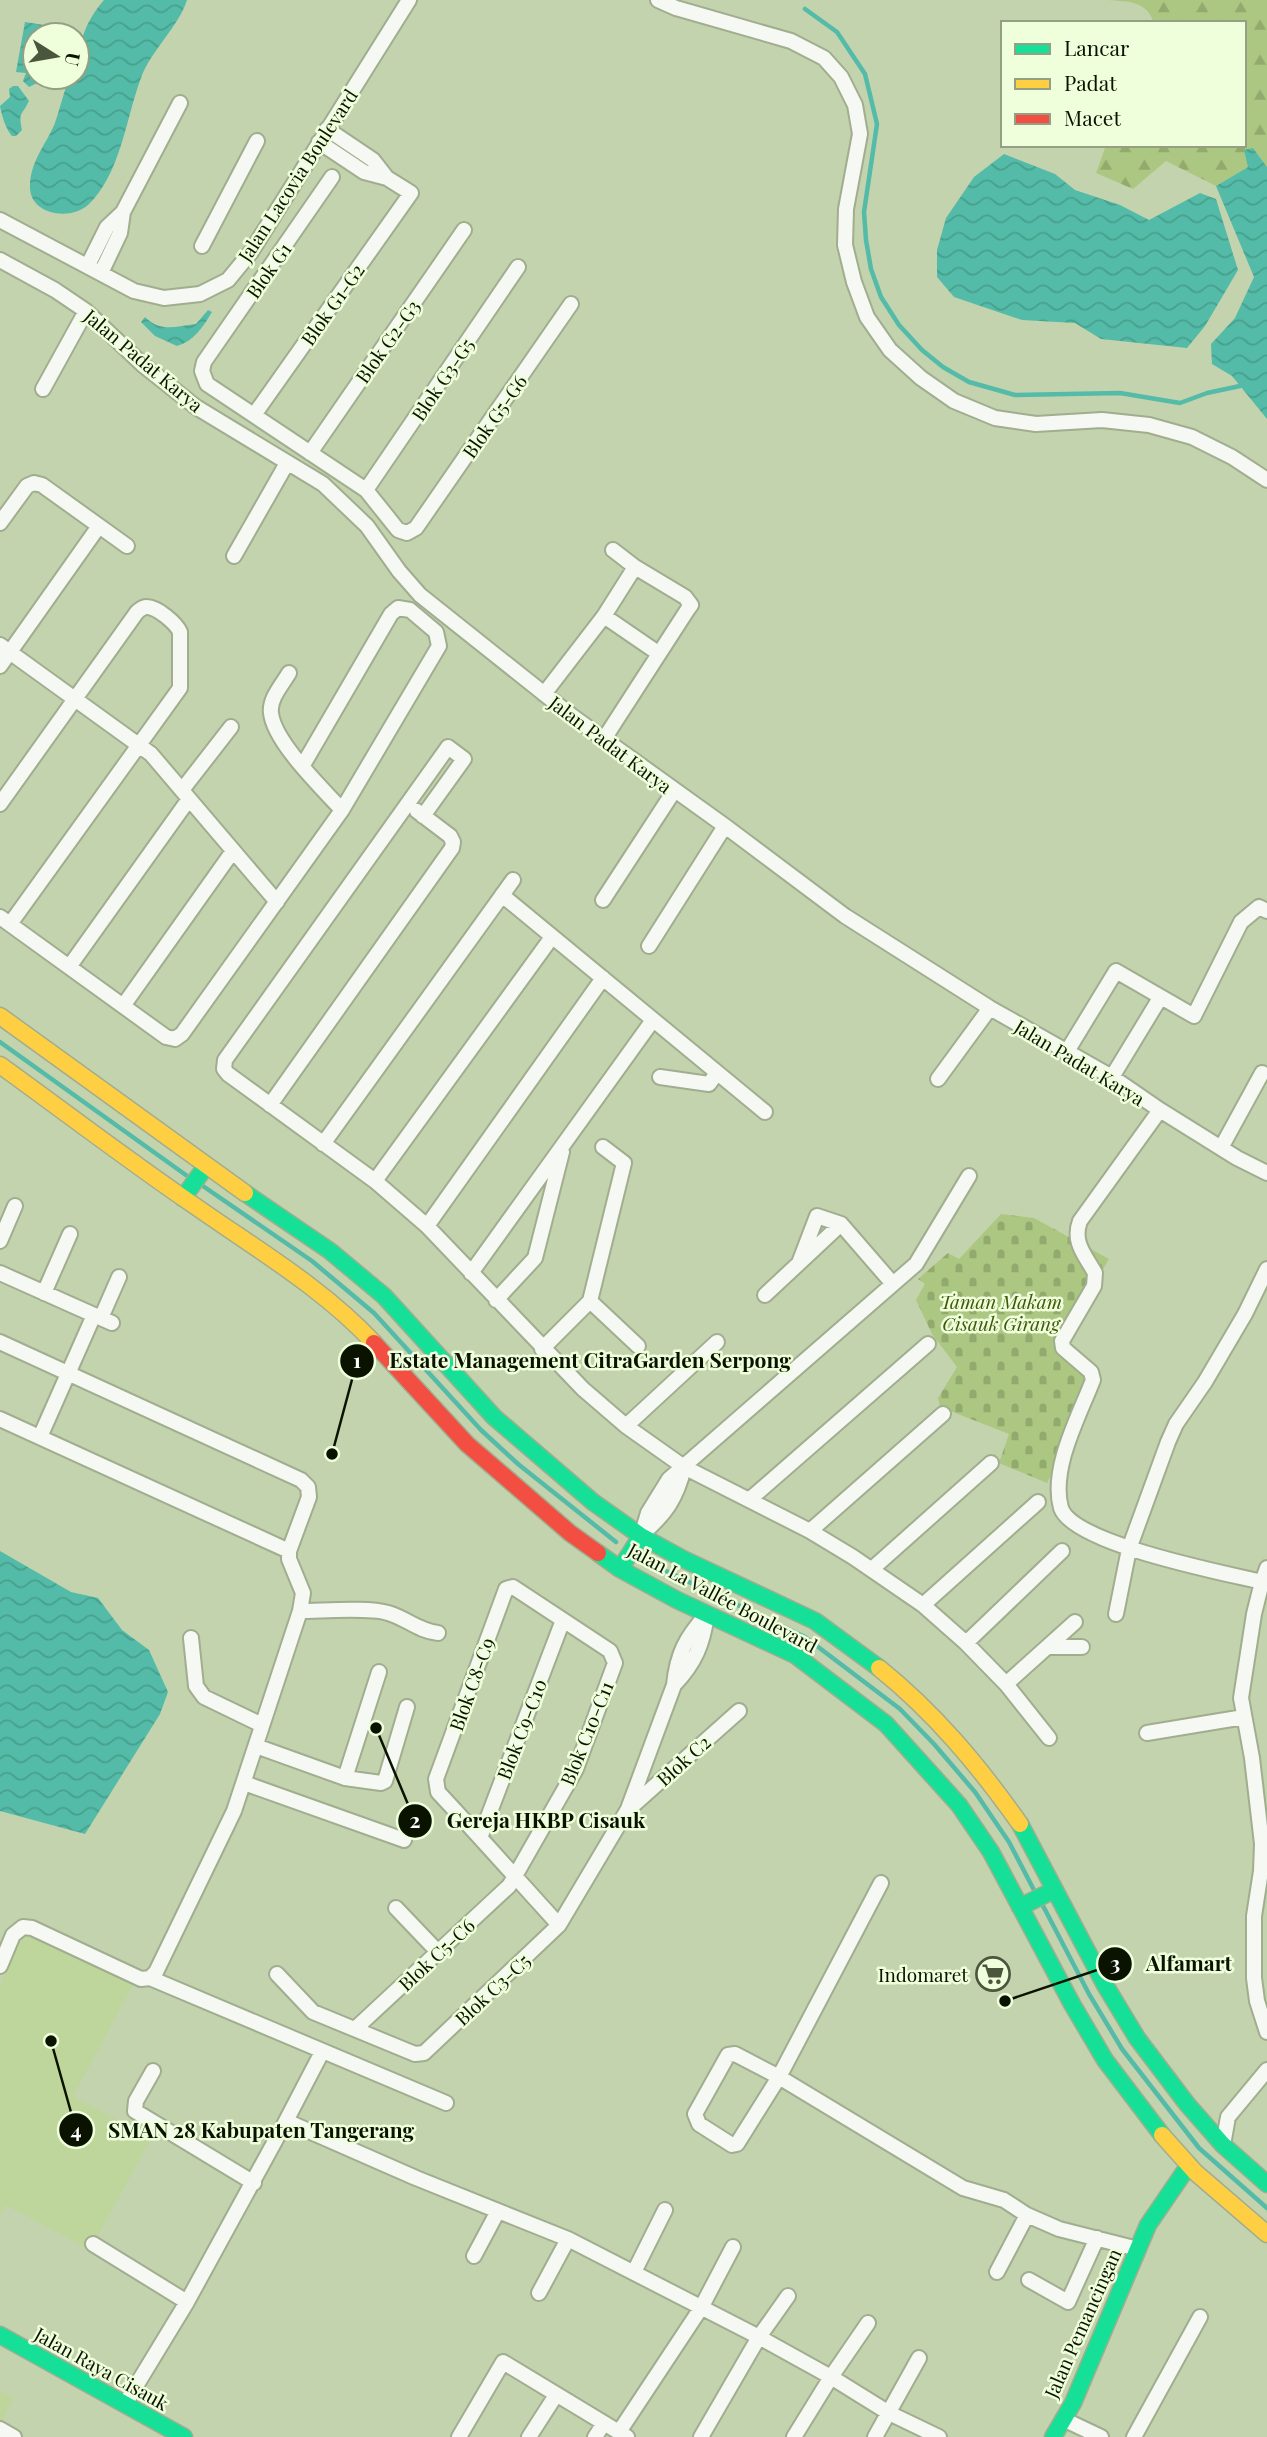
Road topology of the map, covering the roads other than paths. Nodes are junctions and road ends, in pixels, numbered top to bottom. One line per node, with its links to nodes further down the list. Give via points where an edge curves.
1 (409, 0): 4 (street, Jalan Lacovia Boulevard)
2 (658, 0): 21 (street, via 791,41 824,58 841,77 855,105 860,134 846,209 845,245 854,282 867,317 890,350 921,379 954,401 995,418 1036,424 1102,420 1149,425 1192,437)
3 (180, 103): 14 (street, via 123,212 107,227)
4 (327, 129): 6 (street, Jalan Lacovia Boulevard); 8 (street, via 373,160)
5 (257, 141): 11 (street)
6 (319, 142): 8 (street, via 364,172); 14 (street, Jalan Lacovia Boulevard, via 251,252 228,280 200,294 164,298 134,291)
7 (332, 177): 18 (street, Blok G1, via 204,362 207,384)
8 (387, 178): 18 (street, Blok G1-G2, via 411,193)
9 (0, 220): 14 (street, Jalan Lacovia Boulevard)
10 (464, 230): 19 (street, Blok G2-G3)
11 (202, 246)
12 (0, 260): 16 (street, Jalan Padat Karya)
13 (518, 267): 22 (street, Blok G3-G5)
14 (94, 269)
15 (571, 304): 22 (street, Blok G5-G6, via 416,528 407,533 398,530)
16 (86, 311): 17 (street); 20 (street, Jalan Padat Karya, via 196,407)
17 (43, 389)
18 (254, 415): 19 (street)
19 (310, 453): 22 (street)
20 (286, 463): 27 (street); 34 (street, Jalan Padat Karya, via 324,484 355,513 420,595)
21 (1267, 481)
22 (366, 490)
23 (0, 523): 24 (street, via 34,483)
24 (99, 526): 25 (street); 30 (street)
25 (127, 546)
26 (613, 550): 28 (street)
27 (233, 556)
28 (635, 567): 29 (street); 31 (street, via 691,605)
29 (604, 616): 31 (street); 34 (street)
30 (5, 648): 32 (street); 35 (street)
31 (659, 653): 37 (street)
32 (0, 666)
33 (289, 673): 39 (street, via 273,698 271,712 279,737)
34 (544, 694): 37 (street, Jalan Padat Karya)
35 (75, 699): 38 (street); 38 (street, via 144,607 178,626 180,688); 42 (street)
36 (231, 727): 41 (street)
37 (604, 739): 40 (street, Jalan Padat Karya)
38 (139, 745): 41 (street); 53 (street)
39 (303, 765): 44 (street); 44 (street, via 391,614 398,608 410,610 436,632 439,646)
40 (674, 791): 46 (street, Jalan Padat Karya); 50 (street)
41 (186, 795): 47 (street); 56 (street)
42 (0, 804)
43 (408, 805): 45 (street); 45 (street, via 448,747 464,759); 70 (street, via 225,1060 228,1074)
44 (342, 810): 51 (street)
45 (424, 816): 70 (street, via 450,836 452,848)
46 (725, 826): 55 (street); 60 (street, Jalan Padat Karya, via 836,910)
47 (233, 851): 51 (street); 59 (street)
48 (513, 880): 49 (street)
49 (502, 895): 54 (street); 74 (street)
50 (603, 900)
51 (277, 902): 59 (street, via 175,1039)
52 (1267, 911): 58 (street, via 1259,907 1241,922 1194,1016)
53 (5, 920): 56 (street)
54 (552, 937): 57 (street); 80 (street)
55 (649, 946)
56 (69, 967): 59 (street)
57 (603, 978): 62 (street); 84 (street)
58 (1160, 998): 63 (street, via 1116,971); 68 (street)
59 (123, 1006)
60 (990, 1008): 63 (street, Jalan Padat Karya); 69 (street)
61 (0, 1016): 77 (street, Jalan La Vallée Boulevard)
62 (653, 1020): 65 (street); 73 (street)
63 (1066, 1053): 68 (street, Jalan Padat Karya)
64 (0, 1065): 81 (street, Jalan La Vallée Boulevard)
65 (717, 1073): 67 (street, via 709,1084); 72 (street)
66 (1262, 1073): 76 (street)
67 (660, 1077)
68 (1112, 1077): 71 (street, Jalan Padat Karya)
69 (938, 1079)
70 (270, 1105): 74 (street)
71 (1160, 1110): 76 (street, Jalan Padat Karya); 114 (street, via 1080,1221 1076,1241 1096,1279 1062,1341 1063,1348 1091,1372 1093,1380 1068,1440 1058,1488 1061,1507 1073,1523)
72 (765, 1112)
73 (564, 1143): 90 (street); 95 (street, via 535,1258)
74 (323, 1144): 80 (street)
75 (603, 1147): 96 (street, via 624,1163)
76 (1221, 1148): 78 (street, Jalan Padat Karya)
77 (206, 1166): 81 (street); 113 (street, Jalan La Vallée Boulevard, via 330,1251 384,1296 494,1417 593,1502)
78 (1267, 1173)
79 (969, 1175): 92 (street, via 916,1264)
80 (375, 1181): 84 (street)
81 (183, 1198): 117 (street, Jalan La Vallée Boulevard, via 306,1283 359,1326 467,1444 570,1533)
82 (15, 1206): 86 (street)
83 (841, 1224): 87 (street); 87 (street, via 817,1216); 92 (street)
84 (427, 1226): 90 (street)
85 (70, 1234): 93 (street)
86 (0, 1241)
87 (799, 1263): 94 (street)
88 (1267, 1269): 114 (street, via 1245,1314 1176,1424)
89 (0, 1273): 93 (street)
90 (471, 1273): 95 (street)
91 (119, 1277): 97 (street)
92 (893, 1284): 109 (street)
93 (44, 1293): 97 (street)
94 (765, 1295)
95 (496, 1300): 102 (street)
96 (590, 1301): 101 (street); 102 (street)
97 (102, 1319): 103 (street)
98 (0, 1342): 103 (street)
99 (717, 1342): 106 (street)
100 (928, 1344): 110 (street)
101 (638, 1346)
102 (542, 1349): 106 (street)
103 (69, 1372): 107 (street); 115 (street, via 301,1480 309,1497)
104 (943, 1414): 112 (street)
105 (0, 1419): 107 (street)
106 (626, 1426): 109 (street)
107 (40, 1437): 115 (street)
108 (991, 1463): 118 (street)
109 (684, 1467): 110 (street); 113 (street, via 679,1489 660,1520)
110 (749, 1500): 112 (street)
111 (1038, 1502): 120 (street)
112 (810, 1531): 118 (street)
113 (641, 1536): 117 (street); 147 (street, Jalan La Vallée Boulevard, via 814,1621 912,1695 990,1781 1025,1832)
114 (1129, 1549): 119 (street); 123 (street)
115 (289, 1551): 121 (street, via 303,1593)
116 (1062, 1551): 128 (street)
117 (620, 1569): 122 (street, Jalan La Vallée Boulevard)
118 (872, 1569): 120 (street)
119 (1265, 1578): 135 (street, via 1244,1667)
120 (923, 1605): 128 (street)
121 (300, 1611): 126 (street, via 384,1612 425,1632); 136 (street)
122 (707, 1614): 142 (street, via 704,1637 690,1668 674,1685); 148 (street, Jalan La Vallée Boulevard, via 795,1655 886,1724 959,1805 992,1853)
123 (1116, 1614)
124 (563, 1620): 143 (street, Blok C9-C10); 143 (street, Blok C8-C9, via 513,1587 506,1589 436,1779 438,1792); 145 (street, Blok C10-C11, via 610,1651 615,1662 576,1769)
125 (1075, 1622): 129 (street)
126 (438, 1633)
127 (191, 1639): 136 (street, via 200,1693)
128 (966, 1643): 132 (street)
129 (1047, 1647): 130 (street); 132 (street)
130 (1082, 1647)
131 (379, 1672): 140 (street)
132 (1006, 1684): 138 (street)
133 (407, 1707): 140 (street, via 385,1781)
134 (739, 1711): 142 (street, Blok C2)
135 (1244, 1717): 137 (street); 156 (street, via 1262,1844 1254,1925 1255,1990)
136 (262, 1725): 139 (street)
137 (1147, 1733)
138 (1049, 1738)
139 (256, 1746): 140 (street); 141 (street)
140 (345, 1778)
141 (244, 1783): 144 (street); 154 (street, via 215,1852)
142 (628, 1809): 150 (street, Blok C3-C5)
143 (480, 1838): 145 (street)
144 (404, 1840)
145 (514, 1876): 150 (street); 151 (street, Blok C5-C6, via 509,1886)
146 (881, 1883): 160 (street)
147 (1054, 1889): 148 (street); 163 (street, Jalan La Vallée Boulevard, via 1137,2038)
148 (1020, 1907): 164 (street, Jalan La Vallée Boulevard, via 1105,2060)
149 (396, 1908): 151 (street)
150 (559, 1925): 155 (street, Blok C3-C5, via 424,2053 415,2054)
151 (438, 1952): 155 (street, Blok C5-C6)
152 (0, 1966): 154 (street, via 13,1935 23,1927 141,1979)
153 (278, 1974): 155 (street, via 313,2012)
154 (150, 1978): 157 (street)
155 (355, 2029)
156 (1267, 2032)
157 (322, 2052): 161 (street); 162 (street)
158 (1267, 2070): 163 (street, via 1228,2117)
159 (153, 2071): 165 (street, via 135,2111)
160 (779, 2077): 160 (street, via 735,2054 728,2055 695,2119 735,2146); 169 (street, via 963,2188 1004,2200)
161 (446, 2103)
162 (286, 2121): 165 (street); 168 (street)
163 (1223, 2145): 166 (street, Jalan La Vallée Boulevard)
164 (1192, 2169): 170 (street, Jalan La Vallée Boulevard); 175 (street, Jalan Pemancingan, via 1148,2225)
165 (254, 2183): 182 (street)
166 (1267, 2184)
167 (665, 2210): 177 (street)
168 (498, 2211): 172 (street); 176 (street)
169 (1027, 2215): 171 (street); 178 (street)
170 (1267, 2234)
171 (1097, 2238): 175 (street); 179 (street, via 1068,2302)
172 (568, 2239): 177 (street); 180 (street)
173 (93, 2244): 182 (street)
174 (733, 2247): 183 (street)
175 (1138, 2249): 193 (street, Jalan Pemancingan)
176 (474, 2256)
177 (634, 2272): 183 (street)
178 (998, 2272)
179 (1029, 2280)
180 (539, 2294)
181 (788, 2296): 187 (street)
182 (187, 2302): 191 (street)
183 (701, 2308): 187 (street); 196 (street)
184 (1200, 2317): 208 (street)
185 (868, 2323): 189 (street)
186 (0, 2335): 191 (street, Jalan Raya Cisauk)
187 (759, 2337): 189 (street); 202 (street)
188 (919, 2358): 192 (street)
189 (831, 2377): 192 (street); 203 (street)
190 (556, 2395): 194 (street); 199 (street, via 503,2362); 200 (street)
191 (125, 2404): 198 (street, Jalan Raya Cisauk)
192 (889, 2413): 204 (street); 205 (street)
193 (1063, 2419): 206 (street, Jalan Pemancingan); 207 (street)
194 (604, 2423): 196 (street); 201 (street)
195 (0, 2429): 197 (street)
196 (623, 2435)
197 (14, 2437)
198 (184, 2437)
199 (459, 2437)
200 (529, 2437)
201 (595, 2437)
202 (701, 2437)
203 (794, 2437)
204 (875, 2437)
205 (939, 2437)
206 (1053, 2437)
207 (1101, 2437)
208 (1134, 2437)

